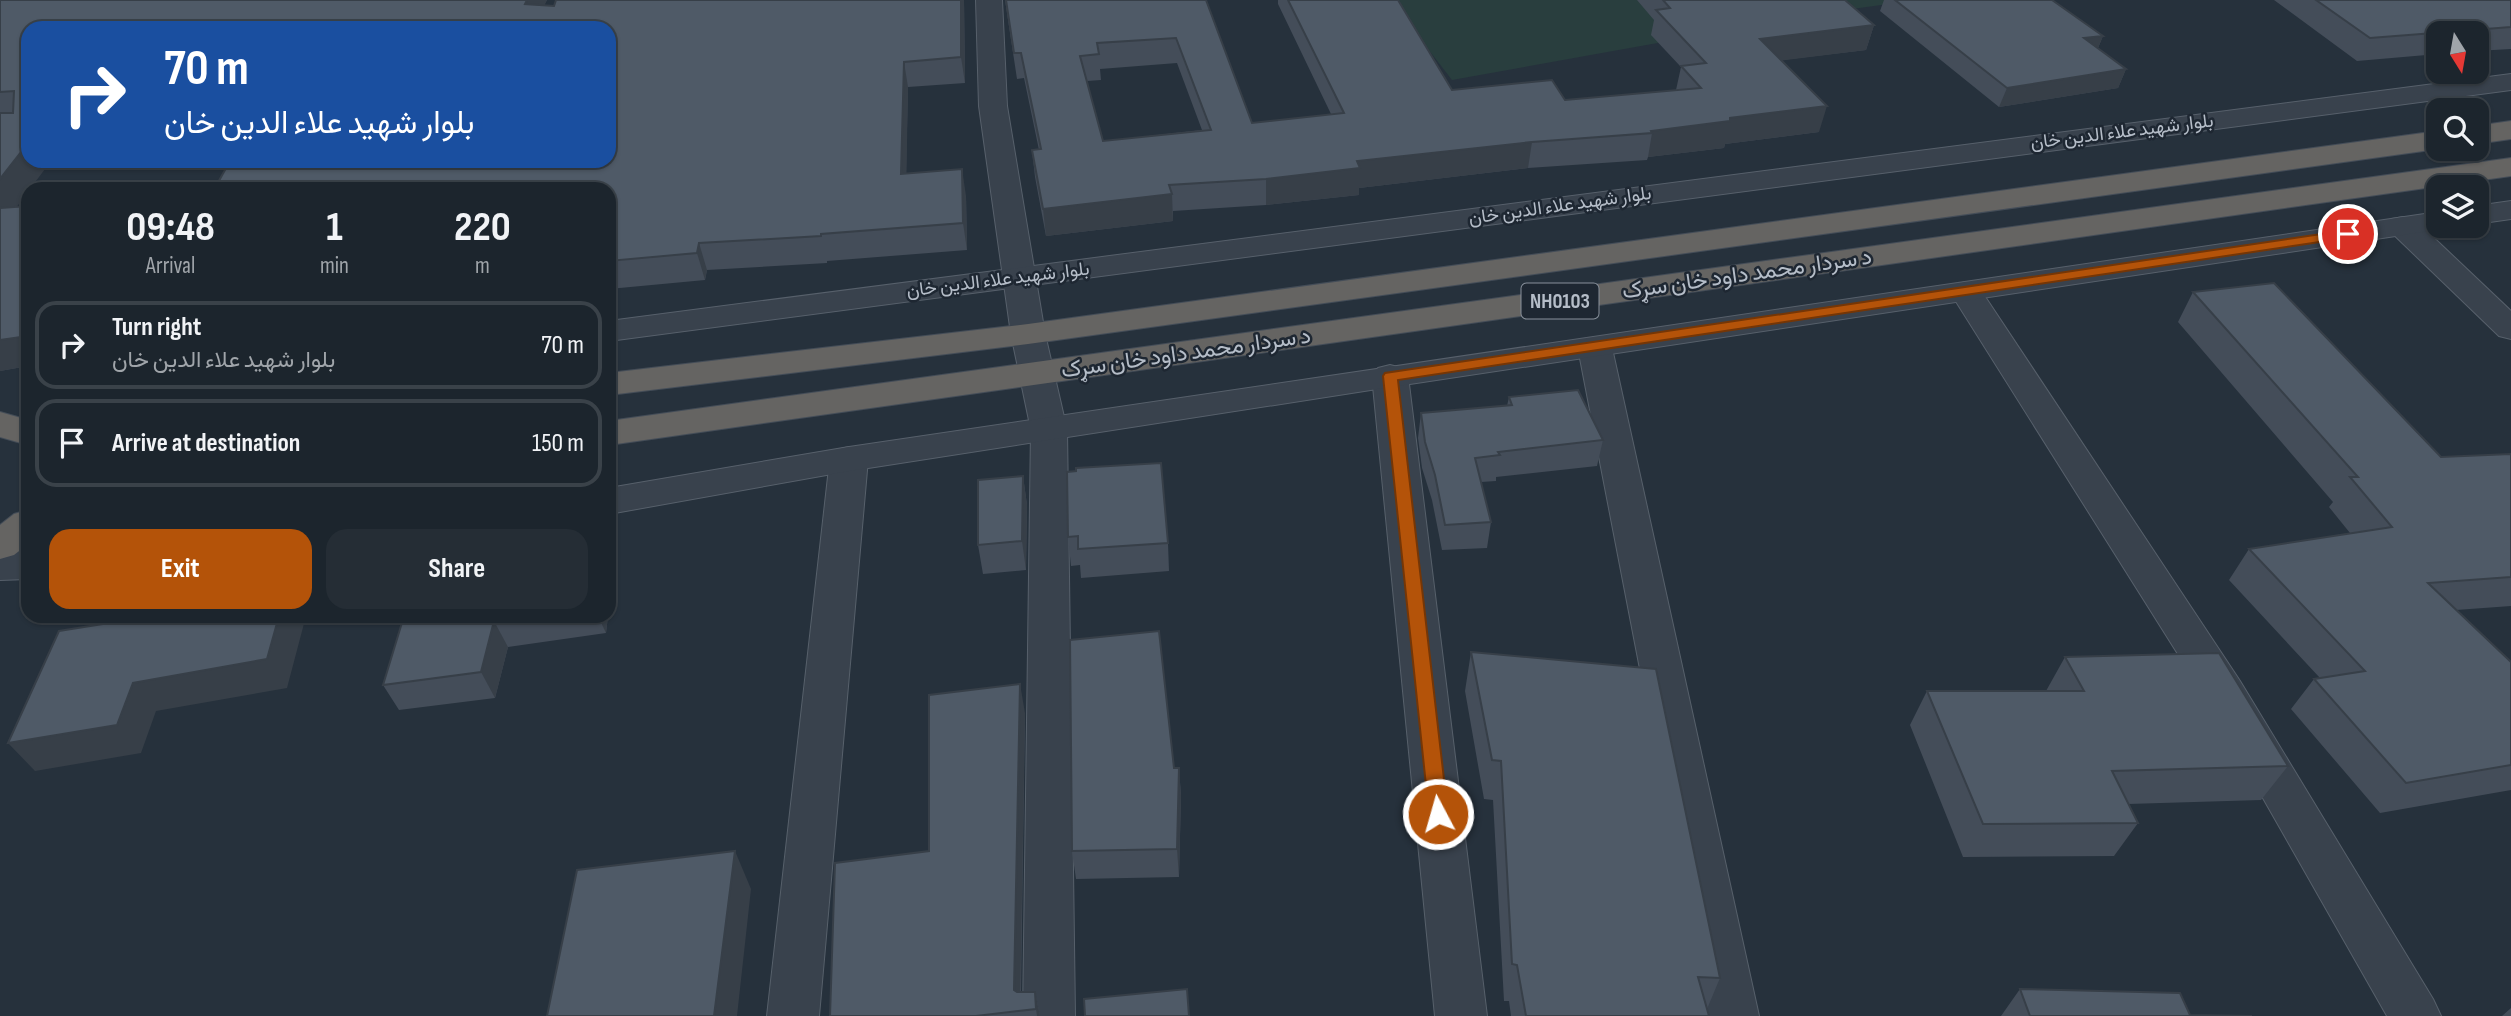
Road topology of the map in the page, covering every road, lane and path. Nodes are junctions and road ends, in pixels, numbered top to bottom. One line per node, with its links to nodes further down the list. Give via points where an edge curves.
1 (989, 0): 11 (street, via 993,106)
2 (2511, 82): 11 (street, بلوار شهید علاء الدین خان)
3 (2511, 130): 4 (highway)
4 (2489, 133)
5 (2426, 142): 15 (highway, د سردار محمد داود خان سړک / NH0103)
6 (2511, 167): 17 (highway, د سردار محمد داود خان سړک / NH0103)
7 (2511, 210): 8 (street)
8 (2489, 213)
9 (2426, 223): 10 (street)
10 (2403, 226): 12 (street); 13 (street)
11 (1020, 278): 14 (street, بلوار شهید علاء الدین خان); 15 (street)
12 (1966, 292): 16 (street); 32 (street, via 2225,693)
13 (2511, 329)
14 (616, 330)
15 (1028, 334): 17 (street); 19 (highway, د سردار محمد داود خان سړک / NH0103)
16 (1595, 348): 18 (street); 31 (street)
17 (1037, 374): 20 (street); 21 (highway, د سردار محمد داود خان سړک / NH0103)
18 (1390, 376): 20 (street); 30 (street)
19 (616, 383)
20 (1049, 430): 22 (street); 29 (street)
21 (616, 432)
22 (849, 459): 23 (street); 28 (street)
23 (616, 500)
24 (21, 529): 25 (highway)
25 (0, 545)
26 (21, 565): 27 (street)
27 (0, 566)
28 (793, 1016)
29 (1049, 1016)
30 (1461, 1016)
31 (1733, 1016)
32 (2415, 1016)

